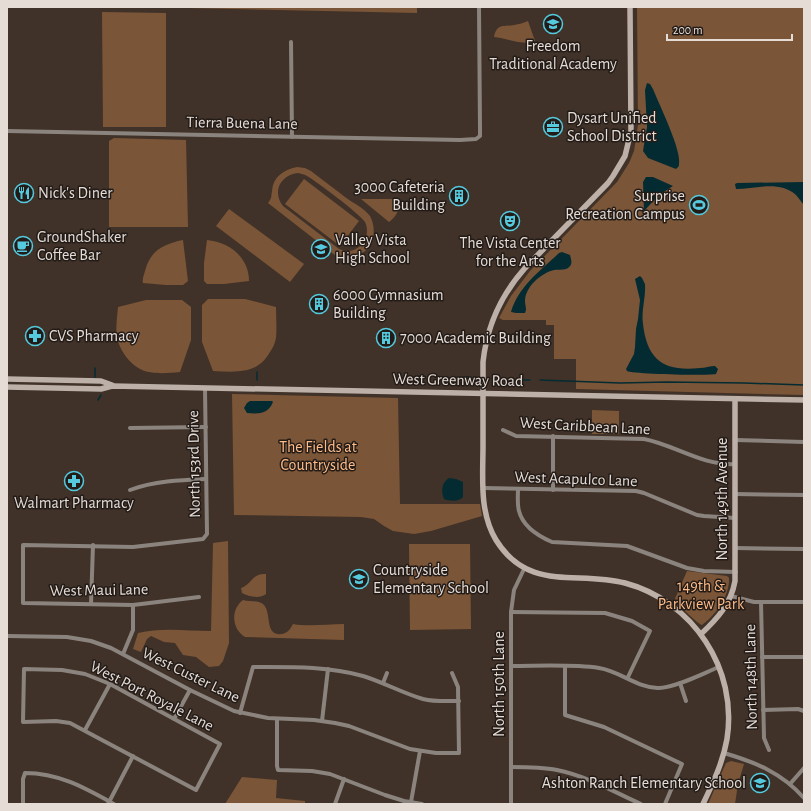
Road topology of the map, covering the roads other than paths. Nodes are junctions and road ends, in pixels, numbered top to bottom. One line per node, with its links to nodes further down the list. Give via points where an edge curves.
1 (479, 7): 5 (street, Tierra Buena Lane, via 480,136 476,139)
2 (630, 7): 10 (street, via 632,120 625,156 608,183 525,268 503,296 484,346)
3 (291, 42): 5 (street)
4 (7, 131): 5 (street, Tierra Buena Lane)
5 (292, 137)
6 (7, 379): 7 (street, West Greenway Road, via 101,381)
7 (112, 386): 8 (street, West Greenway Road, via 101,389); 9 (street, West Greenway Road)
8 (7, 387)
9 (205, 388): 10 (street, West Greenway Road); 13 (street, North 153rd Drive)
10 (483, 394): 11 (street, West Greenway Road); 21 (street)
11 (735, 399): 12 (street, West Greenway Road); 17 (street, North 149th Avenue)
12 (804, 400)
13 (206, 427): 14 (street); 20 (street, North 153rd Drive)
14 (130, 428)
15 (503, 430): 16 (street, West Caribbean Lane, via 516,436)
16 (553, 436): 19 (street, West Caribbean Lane, via 644,439 706,461); 24 (street)
17 (735, 440): 18 (street); 19 (street, North 149th Avenue)
18 (804, 442)
19 (735, 464): 25 (street, North 149th Avenue)
20 (206, 479): 23 (street, via 176,480); 28 (street, North 153rd Drive, via 207,534 203,539 133,547)
21 (483, 488): 22 (street, West Acapulco Lane); 31 (street, via 485,510 492,533 505,551)
22 (518, 489): 24 (street, West Acapulco Lane); 32 (street, via 519,511 524,522 541,538 552,542 627,546 687,568)
23 (130, 490)
24 (553, 490): 27 (street, West Acapulco Lane, via 636,491 704,516)
25 (735, 494): 26 (street); 27 (street, North 149th Avenue)
26 (804, 495)
27 (735, 518): 29 (street, North 149th Avenue)
28 (93, 545): 37 (street); 37 (street, West Maui Lane, via 23,545 23,603)
29 (735, 548): 30 (street); 32 (street, North 149th Avenue)
30 (804, 550)
31 (525, 567): 39 (street, North 150th Lane, via 514,590); 40 (street, via 553,577 610,580 635,586 671,604)
32 (736, 572): 33 (street, North 149th Avenue)
33 (731, 596): 35 (street, via 750,602); 40 (street, North 149th Avenue, via 720,615)
34 (199, 597): 38 (street, West Maui Lane)
35 (761, 602): 36 (street); 43 (street, North 148th Lane)
36 (804, 602)
37 (91, 604): 38 (street, West Maui Lane)
38 (133, 605): 42 (street, via 133,630)
39 (511, 612): 45 (street, North 150th Lane); 51 (street, via 605,613 632,621 650,631)
40 (701, 634): 47 (street)
41 (7, 636): 42 (street, West Custer Lane, via 83,639)
42 (123, 654): 55 (street, West Custer Lane)
43 (762, 657): 44 (street); 58 (street, North 148th Lane)
44 (804, 657)
45 (511, 666): 46 (street); 69 (street, North 150th Lane)
46 (565, 666): 51 (street, via 600,668); 82 (street, via 565,715 604,727 682,764)
47 (719, 667): 53 (street); 67 (street, via 729,710)
48 (328, 669): 52 (street); 60 (street, via 253,666); 63 (street)
49 (387, 673): 52 (street)
50 (452, 673): 56 (street, via 458,687)
51 (628, 677): 53 (street, via 643,686 659,688)
52 (383, 683): 56 (street, via 422,698)
53 (680, 683): 57 (street)
54 (110, 684): 61 (street, West Port Royale Lane); 64 (street); 64 (street, West Port Royale Lane, via 77,672 24,669 23,722 63,722)
55 (190, 690): 60 (street, West Custer Lane); 61 (street)
56 (459, 701): 66 (street, West Custer Lane, via 459,753)
57 (686, 701)
58 (763, 710): 59 (street); 65 (street, North 148th Lane, via 764,738)
59 (804, 711)
60 (240, 713): 62 (street, West Custer Lane)
61 (174, 719): 68 (street, West Port Royale Lane, via 220,744 196,790)
62 (277, 719): 63 (street, West Custer Lane); 71 (street, via 278,770 312,771)
63 (322, 720): 66 (street, West Custer Lane, via 349,726 404,748)
64 (85, 730): 68 (street)
65 (769, 750)
66 (420, 751): 74 (street)
67 (724, 753): 72 (street, via 764,767); 83 (street)
68 (133, 756): 75 (street)
69 (511, 767): 80 (street, North 150th Lane); 81 (street, via 537,767 580,776)
70 (804, 768): 72 (street)
71 (344, 779): 74 (street); 78 (street)
72 (790, 784): 73 (street)
73 (804, 798)
74 (410, 802): 79 (street)
75 (109, 803): 76 (street, via 61,778 25,773); 77 (street)
76 (23, 804)
77 (114, 804)
78 (335, 804)
79 (422, 804)
80 (511, 804)
81 (641, 804)
82 (665, 804)
83 (703, 804)

